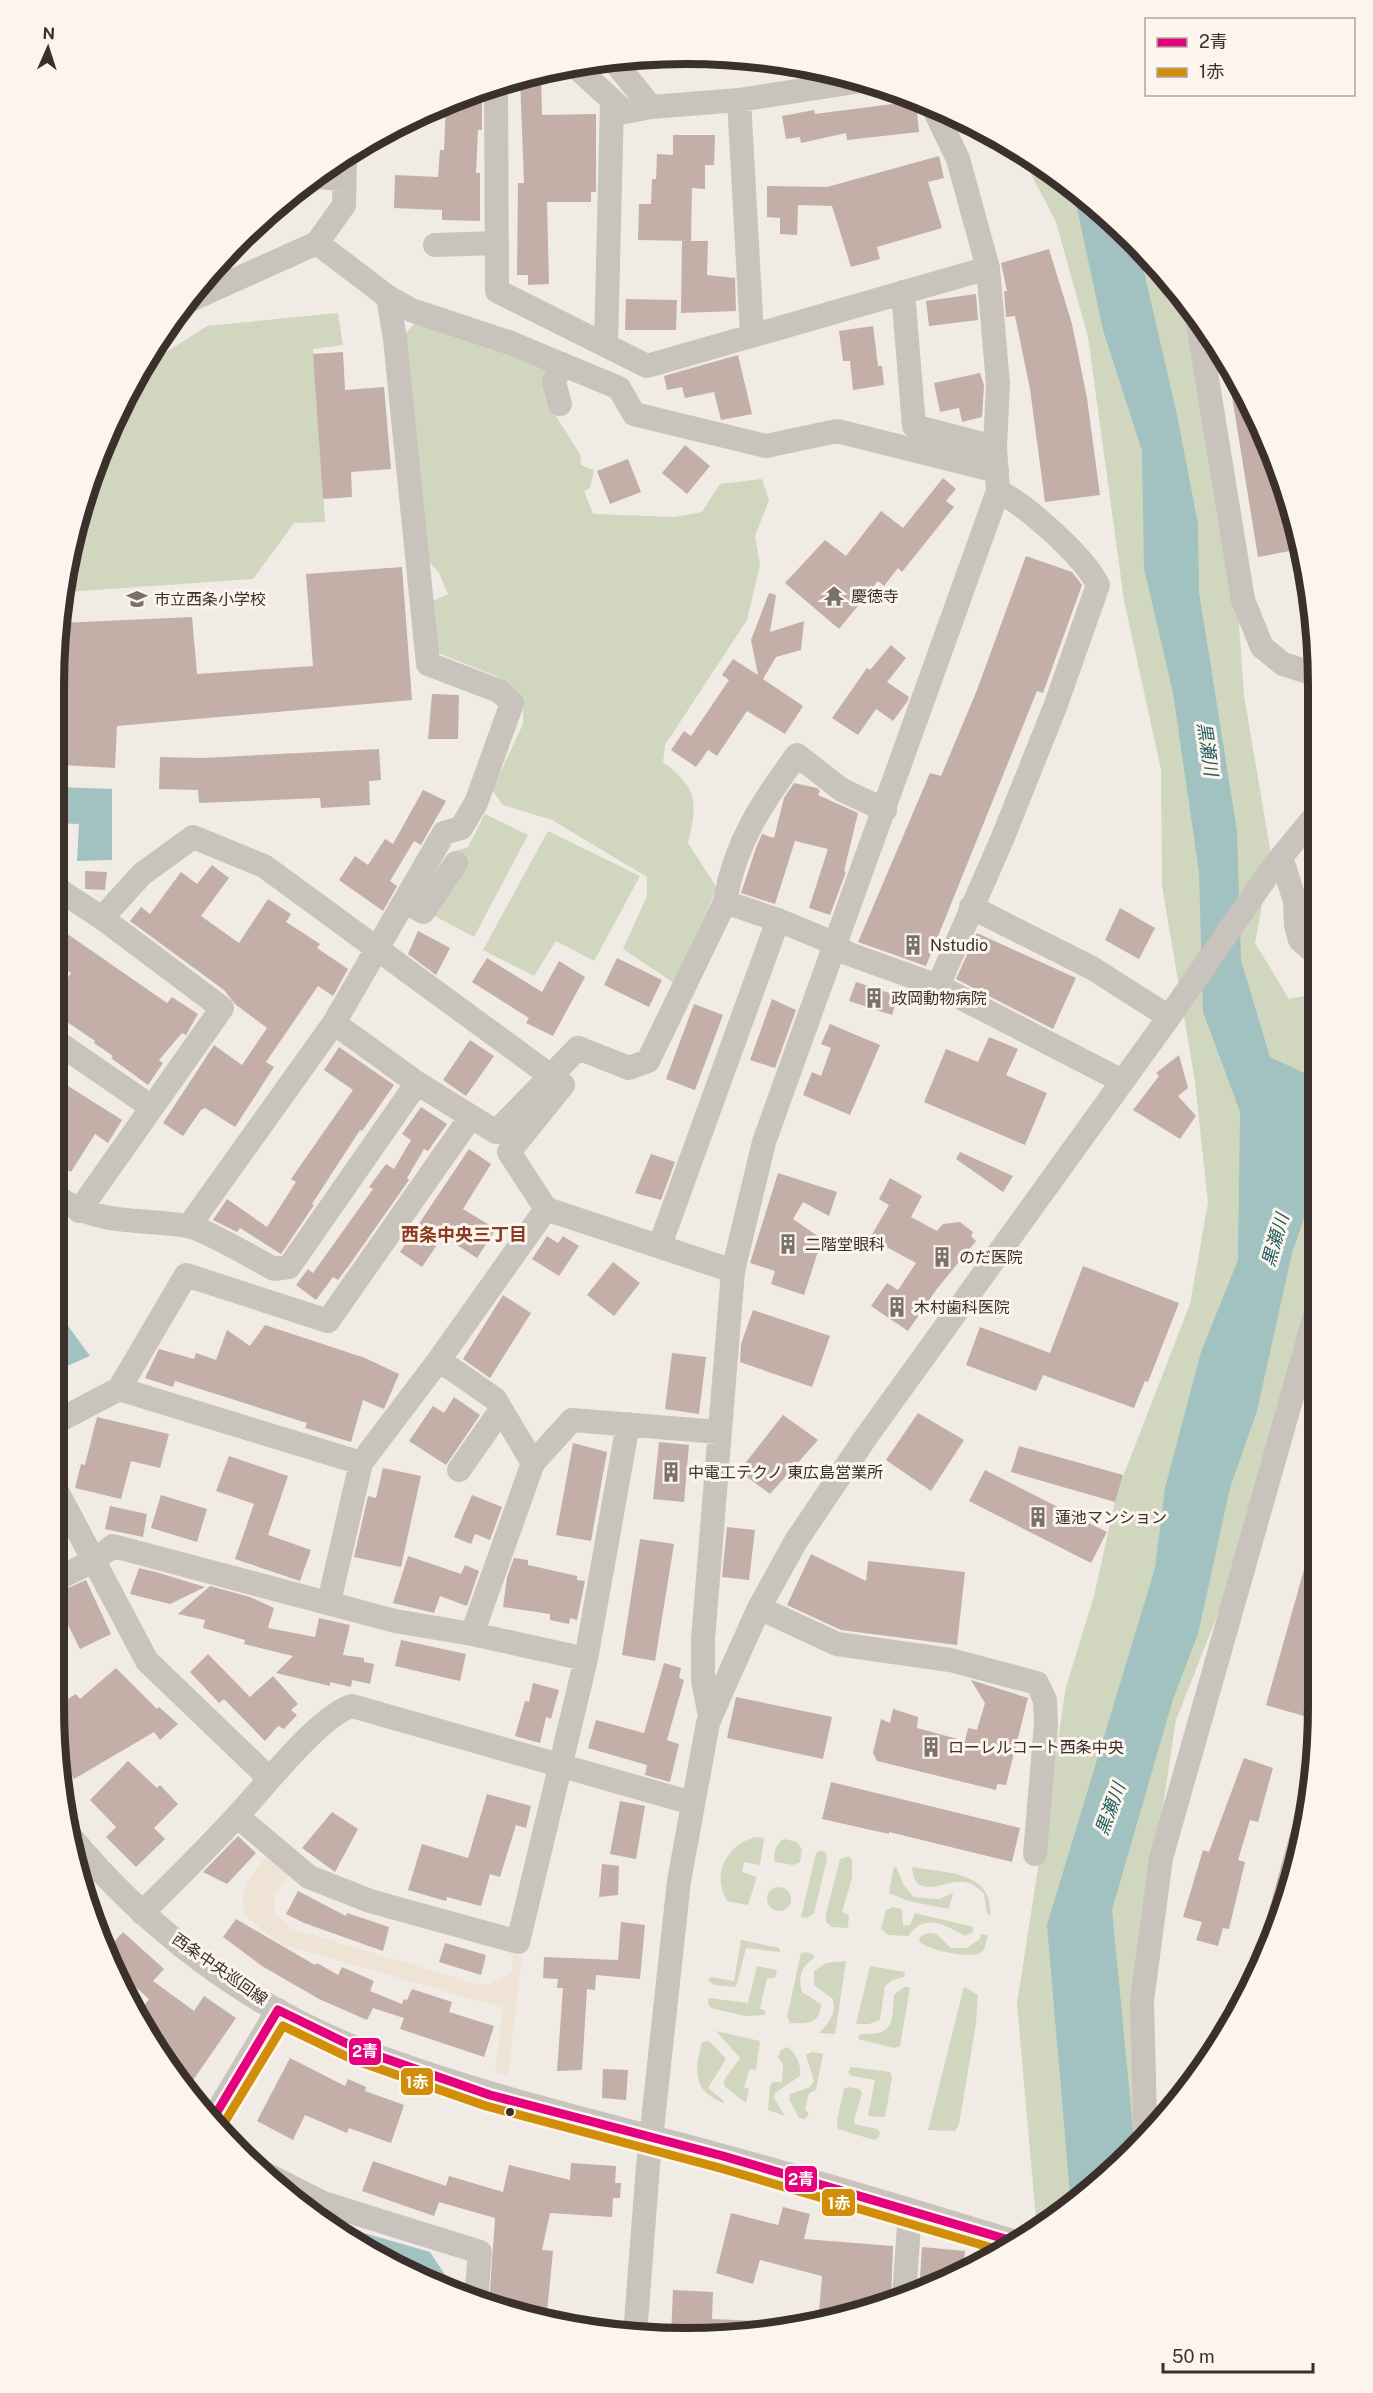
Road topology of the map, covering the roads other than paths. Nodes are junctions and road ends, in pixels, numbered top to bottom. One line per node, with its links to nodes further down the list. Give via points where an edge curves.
1 (620, 69): 7 (street)
2 (583, 73): 6 (street)
3 (840, 84): 5 (street)
4 (496, 95): 11 (street)
5 (739, 100): 7 (street); 17 (street)
6 (612, 102): 7 (street, via 625,112); 19 (street)
7 (651, 106)
8 (938, 118): 13 (street, via 958,159)
9 (345, 168): 10 (street, via 344,205)
10 (317, 243): 15 (street); 16 (street)
11 (497, 243): 12 (street); 19 (street, via 497,291)
12 (435, 245)
13 (988, 268): 14 (street); 22 (street, via 998,384)
14 (903, 292): 17 (street); 22 (street, via 914,426)
15 (205, 293)
16 (388, 297): 20 (street, via 411,310); 30 (street, via 428,664 499,691 512,703 476,803 461,828 444,833)
17 (752, 335): 19 (street, via 647,366)
18 (1200, 336): 24 (street, via 1243,600 1262,647 1283,664)
19 (606, 345)
20 (562, 364): 21 (street, via 554,382); 23 (street, via 619,388 634,414 766,446 837,431)
21 (560, 404)
22 (995, 447): 23 (street)
23 (998, 481): 25 (street); 32 (street, via 1090,569 1098,585 1026,780)
24 (1308, 672)
25 (885, 810): 31 (street, via 843,790 797,755 747,829 729,876); 35 (street)
26 (1308, 824): 27 (street)
27 (1277, 862): 36 (street, via 1295,901 1300,940); 39 (street)
28 (456, 863): 30 (street, via 423,912)
29 (64, 893): 33 (street)
30 (405, 901): 37 (street)
31 (725, 902): 34 (street); 42 (street, via 648,1061 629,1068 578,1048)
32 (971, 907): 38 (street); 39 (street, via 1092,968)
33 (102, 918): 37 (street, via 142,874 193,837 264,866); 45 (street, via 222,1008)
34 (778, 920): 35 (street); 51 (street)
35 (836, 945): 38 (street, via 849,954); 52 (street, via 764,1142)
36 (1308, 947)
37 (376, 949): 40 (street); 42 (street)
38 (938, 986): 43 (street)
39 (1169, 1017): 43 (street)
40 (334, 1023): 44 (street); 50 (street)
41 (64, 1047): 45 (street)
42 (553, 1077): 46 (street, via 496,1132); 48 (street, via 563,1085 509,1152)
43 (1122, 1081): 67 (street, via 866,1437 796,1541)
44 (417, 1083): 46 (street); 50 (street, via 289,1267 274,1269)
45 (150, 1106): 49 (street)
46 (470, 1118): 55 (street, via 328,1321 186,1275)
47 (64, 1201): 49 (street)
48 (546, 1209): 51 (street); 54 (street)
49 (79, 1211): 50 (street)
50 (189, 1226)
51 (660, 1245): 52 (street)
52 (733, 1271): 59 (street)
53 (1308, 1340): 80 (street, via 1161,1858 1142,2001)
54 (439, 1360): 56 (street, via 495,1399); 60 (street)
55 (118, 1389): 57 (street); 60 (street)
56 (501, 1410): 61 (street); 62 (street)
57 (64, 1418)
58 (628, 1424): 59 (street); 61 (street, via 572,1420); 69 (street)
59 (719, 1432): 70 (street, via 703,1639 703,1680)
60 (361, 1463): 66 (street)
61 (533, 1463): 68 (street)
62 (459, 1470)
63 (64, 1505): 64 (street)
64 (93, 1561): 65 (street); 66 (street, via 113,1546); 72 (street, via 147,1661)
65 (64, 1576)
66 (329, 1602): 68 (street, via 395,1621)
67 (759, 1608): 70 (street); 76 (street, via 837,1644 950,1660 1037,1683 1045,1700 1046,1724)
68 (472, 1634): 69 (street)
69 (586, 1659): 71 (street)
70 (710, 1716): 73 (street)
71 (561, 1764): 72 (street, via 352,1706 339,1710); 73 (street); 74 (street, via 518,1942 370,1901 309,1877)
72 (269, 1778): 74 (street)
73 (692, 1803): 81 (street, via 679,1881)
74 (237, 1816): 77 (street)
75 (82, 1850): 77 (street, 西条中央巡回線)
76 (1035, 1854)
77 (142, 1913): 78 (street, 西条中央巡回線, via 200,1959)
78 (278, 2010): 79 (street); 81 (street, 西条中央巡回線, via 358,2049 490,2095)
79 (216, 2113)
80 (1146, 2125)
81 (652, 2137): 82 (street, 西条中央巡回線); 87 (street)
82 (910, 2211): 84 (street, 西条中央巡回線); 85 (street)
83 (326, 2213): 86 (street, via 480,2252)
84 (1007, 2239)
85 (905, 2288)
86 (477, 2291)
87 (636, 2326)

